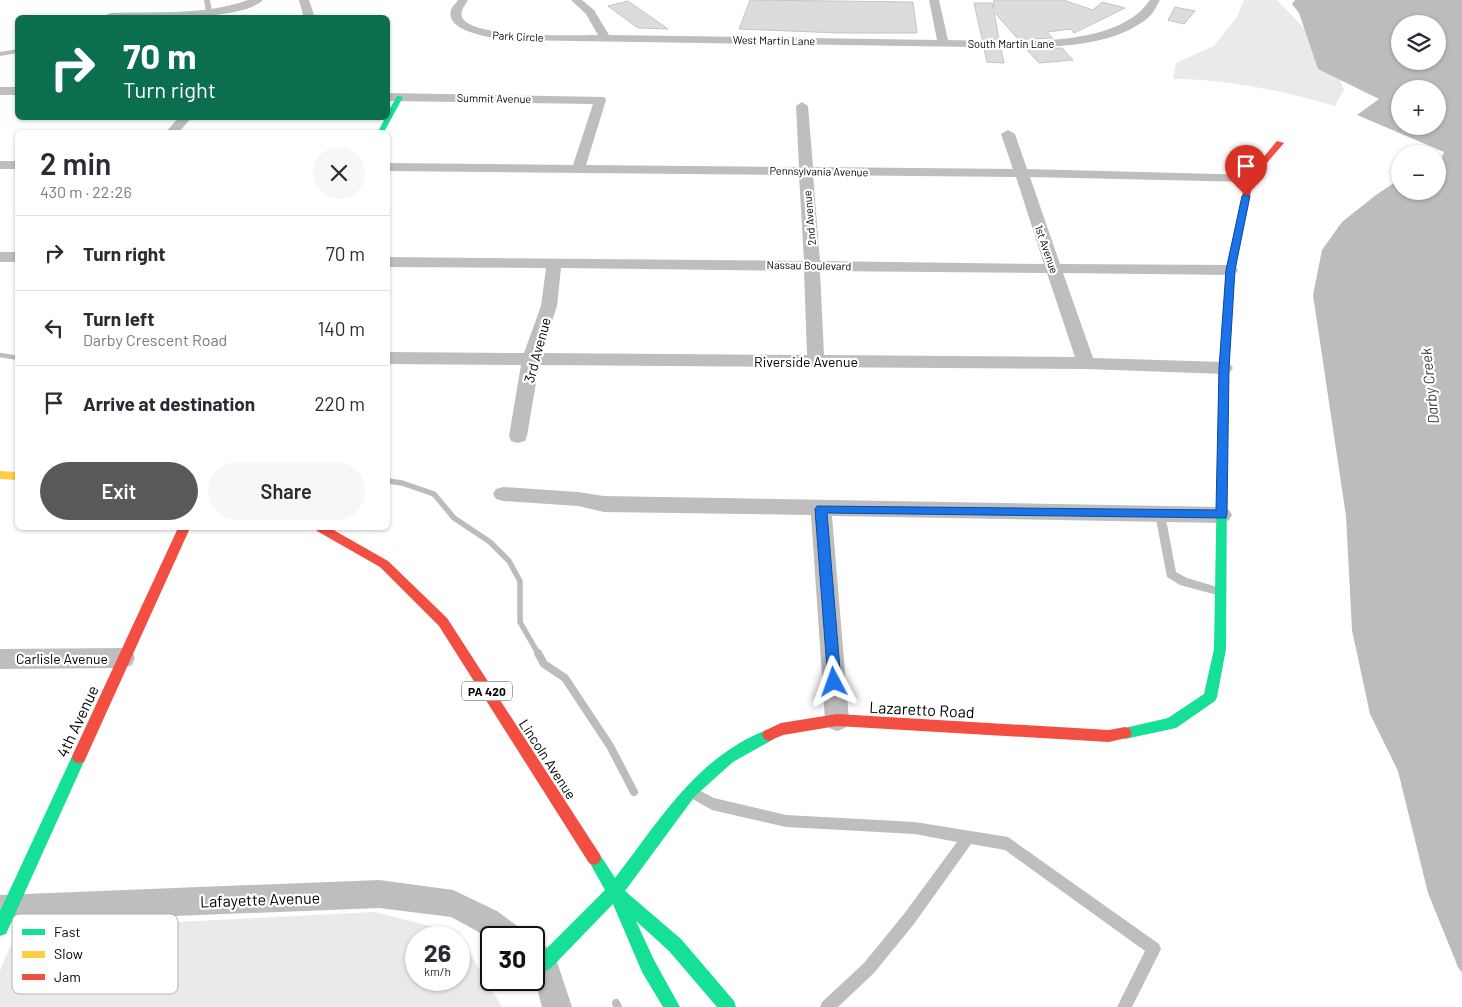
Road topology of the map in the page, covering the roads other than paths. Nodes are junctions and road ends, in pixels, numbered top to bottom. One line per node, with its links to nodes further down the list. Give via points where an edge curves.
1 (258, 0): 7 (street)
2 (304, 0): 9 (street)
3 (463, 0): 10 (street, Park Circle, via 457,8 459,20 464,26 482,33 513,37)
4 (576, 0): 10 (street, via 590,12)
5 (934, 0): 11 (street)
6 (1155, 0): 11 (street, South Martin Lane, via 1144,16 1128,25 1079,40 1028,45)
7 (209, 10): 8 (street)
8 (110, 14)
9 (309, 15)
10 (604, 38): 11 (street, West Martin Lane)
11 (943, 42)
12 (15, 52): 13 (lane)
13 (0, 54)
14 (0, 91): 15 (street)
15 (15, 91)
16 (393, 97): 25 (street, Summit Avenue, via 600,100)
17 (802, 106): 26 (street, 2nd Avenue)
18 (182, 120): 19 (street)
19 (174, 130)
20 (1008, 134): 27 (street, 1st Avenue)
21 (1280, 143): 28 (street)
22 (0, 165): 23 (street)
23 (15, 165)
24 (390, 167): 25 (street, Pennsylvania Avenue)
25 (578, 169): 26 (street, Pennsylvania Avenue)
26 (805, 171): 27 (street, Pennsylvania Avenue); 33 (street, 2nd Avenue)
27 (1021, 173): 28 (street, Pennsylvania Avenue); 34 (street, 1st Avenue)
28 (1250, 178): 35 (street, Lazaretto Road)
29 (0, 257): 30 (street)
30 (15, 257)
31 (390, 262): 32 (street, Nassau Boulevard)
32 (554, 263): 33 (street, Nassau Boulevard); 37 (street, 3rd Avenue, via 549,306)
33 (812, 265): 34 (street, Nassau Boulevard); 38 (street, 2nd Avenue)
34 (1054, 268): 35 (street, Nassau Boulevard); 39 (street, 1st Avenue)
35 (1230, 270): 40 (street, Lazaretto Road)
36 (390, 358): 37 (street, Riverside Avenue)
37 (531, 358): 38 (street, Riverside Avenue); 41 (street, 3rd Avenue)
38 (816, 361): 39 (street, Riverside Avenue)
39 (1086, 363): 40 (street, Riverside Avenue)
40 (1224, 368): 47 (street, Lazaretto Road)
41 (518, 436)
42 (0, 476): 43 (street)
43 (15, 476)
44 (503, 494): 45 (street, via 578,498 604,504)
45 (821, 509): 46 (street); 53 (street)
46 (1160, 514): 47 (street); 50 (lane, via 1171,574 1184,582)
47 (1222, 514): 50 (street, Lazaretto Road)
48 (183, 530): 52 (street, 4th Avenue)
49 (324, 530): 56 (street, Lincoln Avenue / PA 420, via 384,564 443,622)
50 (1220, 592): 53 (street, Lazaretto Road, via 1220,650 1210,697 1171,724 1109,736)
51 (0, 658): 52 (street, Carlisle Avenue)
52 (124, 658): 58 (street, 4th Avenue)
53 (837, 720): 54 (street, Lazaretto Road, via 781,729 728,758)
54 (690, 791): 55 (lane, via 712,804 786,821 915,828); 56 (street, Lazaretto Road)
55 (968, 837): 65 (lane, via 869,968); 66 (lane, via 1008,844 1154,949)
56 (615, 891): 60 (street); 63 (street, PA 420, via 648,966); 64 (street, PA 420, via 675,945)
57 (21, 914): 59 (street, Lafayette Avenue, via 379,894 453,904)
58 (3, 915)
59 (494, 926)
60 (545, 954)
61 (545, 975): 62 (street)
62 (557, 1007)
63 (672, 1007)
64 (728, 1007)
65 (827, 1007)
66 (1124, 1007)

